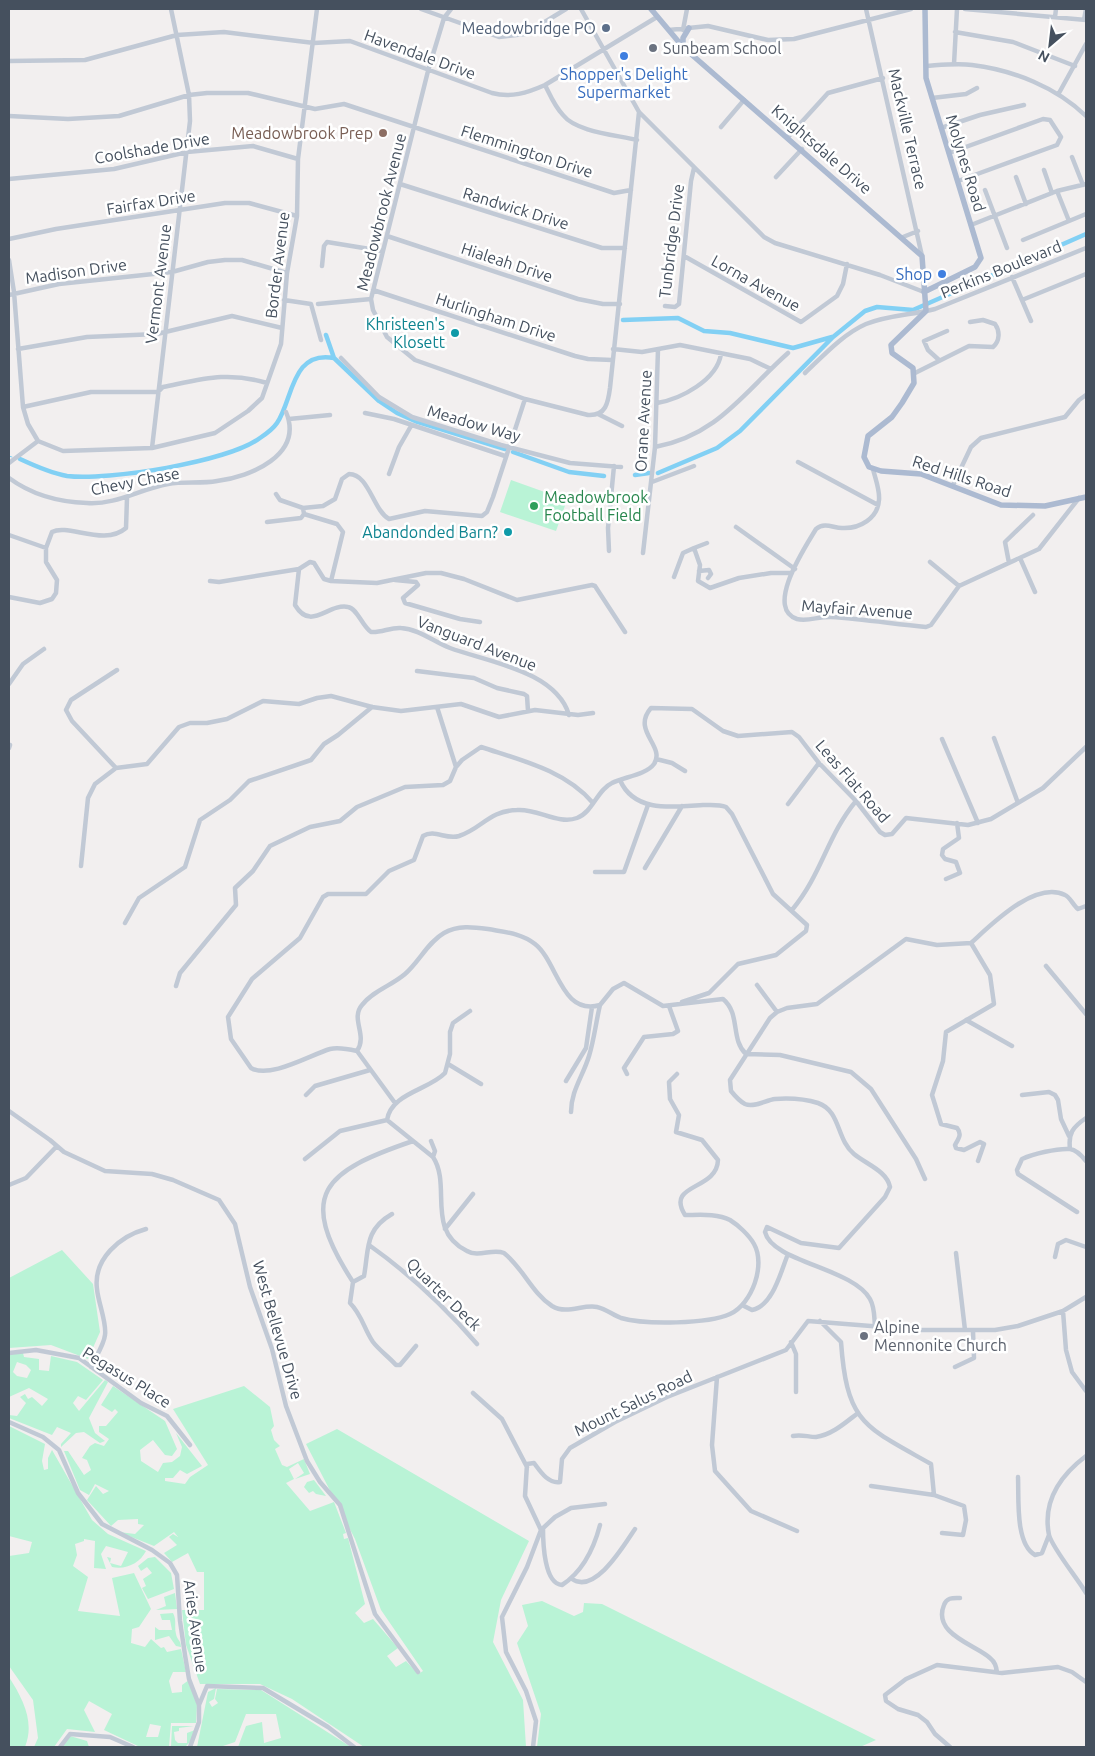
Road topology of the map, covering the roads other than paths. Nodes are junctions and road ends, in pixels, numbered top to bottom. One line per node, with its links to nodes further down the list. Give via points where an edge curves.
1 (171, 9): 26 (street, Vermont Avenue)
2 (317, 9): 27 (street, Border Avenue)
3 (421, 9): 19 (street)
4 (451, 9): 19 (street, Meadowbrook Avenue)
5 (566, 9): 19 (street, via 525,34 499,37)
6 (581, 9): 30 (street)
7 (651, 9): 20 (main road)
8 (687, 9): 23 (street)
9 (866, 9): 21 (street, Mackville Terrace)
10 (911, 9): 21 (street)
11 (925, 9): 33 (main road, Molynes Road)
12 (957, 9): 25 (street)
13 (966, 9): 16 (street)
14 (1056, 9): 18 (street)
15 (1086, 9): 22 (street)
16 (997, 10): 17 (street)
17 (1025, 12): 18 (street)
18 (1055, 17): 22 (street)
19 (444, 18): 35 (street, Meadowbrook Avenue)
20 (657, 18): 24 (main road); 30 (street, Havendale Drive)
21 (869, 19): 23 (street, via 778,41 716,27); 36 (street, Mackville Terrace)
22 (1085, 20)
23 (686, 29): 24 (street); 29 (main road)
24 (667, 30): 29 (main road, Knightsdale Drive)
25 (955, 32): 32 (street); 34 (street, via 1013,42)
26 (177, 35): 27 (street, Havendale Drive, via 224,32); 31 (street, Havendale Drive, via 85,60); 40 (street, Vermont Avenue)
27 (314, 43): 35 (street, Havendale Drive, via 350,41); 44 (street, Border Avenue)
28 (1086, 44): 34 (street)
29 (683, 47): 42 (main road, Knightsdale Drive)
30 (604, 50): 37 (street, Havendale Drive); 45 (street)
31 (9, 61)
32 (954, 64): 33 (street); 39 (street, via 995,70)
33 (926, 66): 41 (main road, Molynes Road)
34 (1075, 66): 39 (street)
35 (428, 71): 37 (street, Havendale Drive, via 499,95 527,93); 50 (street, Meadowbrook Avenue)
36 (883, 78): 51 (street, via 828,93); 76 (street, Mackville Terrace)
37 (545, 84): 52 (street, via 569,121)
38 (977, 88): 41 (street, via 969,93)
39 (1059, 93): 47 (street)
40 (189, 95): 44 (street, Flemmington Drive, via 248,93); 46 (street, Flemmington Drive, via 119,116 68,119); 54 (street, Vermont Avenue)
41 (932, 98): 49 (main road, Molynes Road)
42 (744, 100): 48 (street); 51 (main road, Knightsdale Drive)
43 (1024, 105): 49 (street)
44 (304, 108): 50 (street, Flemmington Drive, via 344,104); 57 (street, Border Avenue)
45 (639, 112): 52 (street); 58 (street)
46 (9, 116)
47 (1086, 116)
48 (721, 127)
49 (941, 128): 55 (main road, Molynes Road)
50 (415, 129): 64 (street, Meadowbrook Avenue); 66 (street, Flemmington Drive, via 614,192)
51 (788, 137): 53 (main road, Knightsdale Drive)
52 (637, 140): 66 (street)
53 (802, 149): 60 (street); 78 (main road, Knightsdale Drive)
54 (186, 152): 57 (street, Coolshade Drive, via 253,146); 62 (street, Coolshade Drive, via 114,169); 70 (street, Vermont Avenue)
55 (948, 153): 63 (main road, Molynes Road); 63 (street, via 1043,119 1050,120 1060,138 1057,145)
56 (1072, 158): 65 (street)
57 (298, 159): 72 (street, Border Avenue)
58 (694, 168): 85 (street, Tunbridge Drive); 88 (street, via 764,237)
59 (1044, 170): 68 (street)
60 (776, 177)
61 (1016, 177): 69 (street)
62 (9, 179)
63 (958, 181): 75 (main road, Molynes Road)
64 (400, 184): 77 (street, Meadowbrook Avenue); 81 (street, Randwick Drive, via 602,248)
65 (1084, 184): 68 (street)
66 (631, 190): 81 (street)
67 (985, 190): 73 (street)
68 (1055, 192): 69 (street); 74 (street)
69 (1026, 204): 73 (street)
70 (180, 210): 72 (street, Fairfax Drive, via 249,203); 79 (street, Fairfax Drive); 90 (street, Vermont Avenue)
71 (1086, 214): 74 (street)
72 (297, 216): 91 (street, Border Avenue)
73 (996, 217): 75 (street); 82 (street)
74 (1069, 222): 80 (street)
75 (971, 225): 96 (main road, Molynes Road, via 981,258 978,265)
76 (918, 231): 78 (street); 86 (street, Mackville Terrace)
77 (387, 236): 84 (street, Meadowbrook Avenue); 102 (street, Hialeah Drive, via 578,299)
78 (903, 237): 86 (main road, Knightsdale Drive)
79 (9, 239)
80 (1023, 240)
81 (625, 248): 102 (street)
82 (1007, 248)
83 (1086, 248): 93 (street, Perkins Boulevard)
84 (382, 251): 89 (street, via 327,242); 94 (street, Meadowbrook Avenue)
85 (684, 256): 88 (street, Lorna Avenue, via 800,322 836,296); 103 (street, Tunbridge Drive, via 678,305)
86 (922, 256): 96 (main road)
87 (9, 260): 95 (street)
88 (846, 264): 96 (street)
89 (322, 266)
90 (172, 272): 91 (street, Madison Drive, via 208,262 242,260); 95 (street, Madison Drive); 108 (street, Vermont Avenue)
91 (287, 272): 99 (street, Border Avenue)
92 (1086, 274): 100 (street)
93 (1012, 277): 100 (street); 104 (street, Perkins Boulevard, via 935,309)
94 (374, 290): 98 (street, Meadowbrook Avenue); 117 (street, Hurlingham Drive, via 575,356)
95 (14, 292): 97 (street); 112 (street)
96 (924, 293): 104 (main road)
97 (9, 295)
98 (371, 299): 101 (street); 125 (street, Meadowbrook Avenue, via 387,337 415,360)
99 (284, 300): 107 (street, Border Avenue); 110 (street, via 310,304)
100 (1022, 300): 105 (street)
101 (318, 304)
102 (620, 304): 111 (street)
103 (665, 306)
104 (925, 307): 120 (main road, via 891,345 892,353 910,364); 121 (street, Perkins Boulevard, via 865,325 828,351)
105 (1031, 321)
106 (970, 322): 118 (street, via 983,320 994,324 998,336 996,344 969,346)
107 (282, 328): 108 (street, via 232,316); 122 (street, Border Avenue, via 281,344)
108 (165, 331): 112 (street, via 87,337); 123 (street, Vermont Avenue)
109 (947, 331): 118 (street, via 924,341)
110 (321, 340)
111 (613, 348): 113 (street, via 642,352); 117 (street)
112 (18, 349): 127 (street)
113 (658, 350): 115 (street, via 680,345); 126 (street, Orane Avenue)
114 (788, 353): 119 (street)
115 (721, 354): 119 (street, via 750,359); 126 (street, via 717,366 703,381 677,398)
116 (341, 358): 136 (street, Meadow Way, via 379,397 403,412 424,422)
117 (612, 360): 130 (street, via 608,405)
118 (939, 360): 120 (street)
119 (771, 369): 137 (street, via 714,424 696,435)
120 (915, 372): 145 (main road, via 914,382 892,417 868,436 864,457)
121 (805, 373)
122 (267, 383): 123 (street, via 223,375 163,387); 138 (street, Border Avenue, via 256,405 218,432)
123 (158, 392): 127 (street, via 90,392); 138 (street, Vermont Avenue)
124 (1086, 395): 149 (street, via 1065,417 981,438 972,448)
125 (525, 399): 130 (street, Meadowbrook Avenue, via 588,415); 136 (street)
126 (657, 403): 137 (street, Orane Avenue)
127 (23, 406): 135 (street)
128 (286, 412): 132 (street)
129 (365, 413): 133 (street)
130 (598, 414): 134 (street)
131 (330, 415): 132 (street)
132 (289, 419): 152 (street, Chevy Chase, via 284,449 264,466 218,481 167,484)
133 (411, 426): 139 (street); 146 (street)
134 (622, 426)
135 (38, 441): 138 (street, via 63,451); 141 (street)
136 (509, 446): 139 (street); 142 (street, Meadow Way, via 570,463)
137 (656, 447): 148 (street, Orane Avenue)
138 (152, 448)
139 (505, 456): 155 (street, via 493,497 482,516 425,511 389,518 381,512 360,478 354,474 345,475 330,504)
140 (798, 462): 154 (street)
141 (9, 463)
142 (614, 466): 144 (street, Meadow Way); 164 (street)
143 (694, 466): 148 (street)
144 (621, 467)
145 (873, 469): 149 (main road, Red Hills Road, via 920,474); 154 (street, via 880,498)
146 (389, 474)
147 (9, 478): 152 (street, Chevy Chase, via 26,490 53,499 88,504)
148 (652, 482): 165 (street, Orane Avenue)
149 (953, 486): 153 (main road, Red Hills Road, via 1000,505 1014,507 1045,506)
150 (276, 494): 155 (street, via 280,500)
151 (1086, 497): 153 (main road, Red Hills Road)
152 (127, 498): 162 (street, via 124,530 94,536 56,530 52,532)
153 (1079, 498): 166 (street, via 1038,548)
154 (878, 505): 171 (street, Mayfair Avenue, via 870,520 862,525 816,528)
155 (303, 508): 156 (street)
156 (304, 514): 158 (street, via 300,518); 176 (street, via 342,528)
157 (1033, 516): 168 (street, via 1005,542)
158 (267, 522)
159 (736, 527): 171 (street)
160 (9, 534): 162 (street)
161 (707, 543): 163 (street)
162 (46, 548): 179 (street, via 46,562 57,580 52,599 40,603)
163 (694, 548): 170 (street); 172 (street, via 683,553)
164 (609, 551)
165 (643, 553)
166 (1020, 558): 168 (street); 178 (street)
167 (930, 562): 177 (street)
168 (1010, 563): 177 (street)
169 (299, 569): 175 (street); 176 (street, via 314,563 324,579); 190 (street, Vanguard Avenue, via 295,605 302,614 311,617 348,606 371,632 400,627 408,629 448,647 522,671 557,693)
170 (699, 570): 171 (street, via 698,580 714,589 725,581); 173 (street, via 709,570)
171 (793, 571): 177 (street, Mayfair Avenue, via 783,600 785,610 791,616 807,620 828,616 926,627 941,614)
172 (674, 576)
173 (708, 578)
174 (392, 580): 176 (street); 180 (street, via 416,582 418,585 403,598 404,603); 181 (street, via 426,573 446,574 517,600 592,585)
175 (210, 581)
176 (331, 581)
177 (960, 586)
178 (1035, 592)
179 (9, 597)
180 (480, 622)
181 (625, 632)
182 (44, 649): 185 (street, via 23,664)
183 (117, 670): 197 (street, via 71,700 66,710)
184 (417, 671): 188 (street, via 474,678 524,694)
185 (9, 684)
186 (372, 707): 187 (street, via 401,711); 197 (street, via 331,696 299,704 263,701 227,719 186,724 171,733 146,764); 214 (street, via 324,744 311,760 249,781 230,800 205,815 200,820 185,866 139,898)
187 (438, 707): 188 (street, via 461,704 499,717); 196 (street)
188 (528, 710): 190 (street)
189 (593, 713): 190 (street)
190 (569, 715)
191 (994, 738): 202 (street)
192 (942, 739): 207 (street)
193 (1086, 747): 202 (street, Leas Flat Road, via 1043,788)
194 (656, 759): 195 (street, Leas Flat Road, via 644,726 651,708 692,708 723,731 748,737 792,732); 198 (street); 199 (street, via 650,768)
195 (819, 763): 200 (street, Leas Flat Road); 203 (street)
196 (456, 767): 201 (street, via 481,747 546,769); 218 (street, via 450,781 443,786 405,787 357,807 340,821 310,826 270,846 253,871 238,883 235,888 236,905 180,973)
197 (116, 768): 208 (street, via 98,781 88,798)
198 (685, 771)
199 (620, 780): 201 (street, via 610,784); 204 (street, via 632,798)
200 (856, 801): 206 (street, Leas Flat Road, via 885,836 892,834 906,818); 213 (street, via 835,831 808,891)
201 (593, 802): 228 (street, via 577,818 554,818 534,810 504,811 460,836 448,837 432,832 423,836 414,860 389,871 370,892 323,897 300,938 252,979 228,1017 230,1039 246,1063 256,1071 270,1070 331,1049)
202 (1018, 803): 207 (street, Leas Flat Road)
203 (788, 804)
204 (648, 805): 205 (street); 210 (street, via 624,872)
205 (682, 806): 209 (street); 213 (street, via 726,807 773,894)
206 (957, 823): 207 (street, Leas Flat Road); 211 (street, via 959,838 943,849 942,855 956,862 960,873)
207 (978, 823)
208 (81, 866)
209 (646, 868)
210 (595, 872)
211 (946, 879)
212 (1086, 906): 215 (street, via 1078,909 1066,895 1036,893 999,918)
213 (792, 910): 219 (street, via 807,925 806,931 776,955 738,964 709,993)
214 (125, 923)
215 (971, 943): 224 (street, via 937,945 906,939 817,1004); 226 (street, via 990,974 995,999 992,1006)
216 (1046, 966): 225 (street)
217 (756, 985): 224 (street)
218 (176, 986)
219 (678, 1004): 221 (street); 229 (street, via 723,999 734,1014 735,1033)
220 (600, 1005): 221 (street, via 613,989 624,983 646,994 658,1005); 222 (street); 240 (street, via 589,1056 571,1102)
221 (669, 1006): 232 (street, via 678,1030 673,1034 644,1037 624,1068)
222 (592, 1007): 228 (street, via 573,1002 563,990 547,955 522,936 467,927 454,928 436,938 405,974 381,987 362,1004 357,1015 362,1038); 234 (street, via 586,1048)
223 (470, 1011): 230 (street, via 453,1023)
224 (777, 1012): 229 (street)
225 (1086, 1014)
226 (966, 1020): 227 (street); 251 (street, via 946,1032 943,1061 932,1095 941,1124 960,1131 956,1148 964,1150 980,1142 984,1144)
227 (1012, 1046)
228 (357, 1051): 231 (street)
229 (746, 1054): 252 (street, via 780,1055 851,1072 871,1089 916,1159); 261 (street, via 730,1080 731,1091 738,1099 751,1105 774,1099 818,1103 835,1117 841,1138 852,1153 889,1182 885,1198 839,1248 801,1243 767,1227 766,1236)
230 (448, 1064): 235 (street); 238 (street, via 442,1076)
231 (370, 1070): 236 (street, via 314,1086); 238 (street)
232 (627, 1074)
233 (677, 1074): 266 (street, via 669,1082 669,1093 679,1115 676,1132 702,1140 718,1160 718,1169 712,1177 686,1192 680,1199 680,1207 684,1215 730,1220 755,1245 758,1260 756,1278 750,1296)
234 (566, 1081)
235 (481, 1084)
236 (306, 1095)
237 (1022, 1095): 243 (street, via 1049,1092 1055,1095)
238 (395, 1102): 242 (street)
239 (9, 1111): 246 (street, West Bellevue Drive)
240 (571, 1112)
241 (1086, 1118): 243 (street, via 1075,1126)
242 (387, 1120): 244 (street); 249 (street, via 340,1131)
243 (1069, 1136): 247 (street)
244 (413, 1141): 248 (street); 264 (street, via 360,1161 342,1172 328,1188 324,1200 326,1227 336,1256)
245 (431, 1141): 248 (street, via 435,1151)
246 (57, 1146): 253 (street, via 26,1178); 301 (street, West Bellevue Drive, via 105,1171 152,1174 219,1200 235,1224 250,1287 272,1349 286,1406 307,1461 340,1505 375,1614)
247 (1070, 1150): 250 (street); 255 (street, via 1034,1154 1022,1159 1017,1170 1018,1174)
248 (433, 1157): 258 (street, via 438,1165)
249 (305, 1159)
250 (1086, 1160)
251 (978, 1161)
252 (925, 1179)
253 (9, 1184)
254 (473, 1194): 258 (street)
255 (1077, 1212)
256 (392, 1214): 259 (street, via 374,1229)
257 (146, 1229): 276 (street, via 133,1232 118,1242 99,1271 96,1287 105,1335)
258 (445, 1229): 266 (street, via 459,1247 468,1252 504,1253 542,1299 554,1308 596,1306 620,1317 666,1323 715,1318)
259 (368, 1245): 264 (street, via 364,1276); 273 (street, Quarter Deck, via 417,1281)
260 (1086, 1247): 263 (street, via 1066,1240 1058,1244)
261 (788, 1254): 266 (street, via 776,1283 761,1306 752,1310); 269 (street, via 836,1273 861,1289 873,1306)
262 (956, 1254): 270 (street)
263 (1055, 1257)
264 (354, 1282): 274 (street, via 350,1304 362,1316 374,1344 396,1365 400,1365)
265 (1086, 1297): 267 (street)
266 (742, 1305)
267 (1063, 1311): 271 (street, via 1018,1326); 279 (street, via 1066,1350 1072,1372)
268 (820, 1321): 269 (street); 272 (street, Mount Salus Road, via 805,1323); 282 (street, via 841,1342 844,1379)
269 (875, 1326): 270 (street)
270 (964, 1330): 271 (street)
271 (973, 1331): 277 (street, via 974,1358)
272 (791, 1342): 278 (street, Mount Salus Road, via 786,1350); 280 (street, via 796,1354)
273 (477, 1344)
274 (416, 1346)
275 (9, 1353): 276 (street, Pegasus Place, via 36,1350 79,1358)
276 (91, 1367): 285 (street, Pegasus Place, via 141,1403 167,1416)
277 (955, 1367)
278 (718, 1377): 287 (street, Mount Salus Road, via 667,1397 570,1448 562,1458 560,1482 547,1478 534,1463); 295 (street, via 712,1445 715,1471 751,1511)
279 (1086, 1391)
280 (796, 1392)
281 (473, 1393): 287 (street, via 502,1420)
282 (858, 1413): 284 (street, via 825,1434); 290 (street, via 874,1432 931,1464)
283 (9, 1422): 304 (street, Aries Avenue, via 44,1436 59,1450 78,1494 102,1524 170,1563 177,1575 185,1655)
284 (793, 1436)
285 (190, 1445)
286 (1086, 1456): 297 (street, via 1068,1470 1056,1486 1049,1512)
287 (526, 1467): 293 (street, via 525,1496)
288 (1018, 1477): 297 (street, via 1020,1530 1029,1552 1035,1555 1042,1553)
289 (871, 1486): 290 (street)
290 (934, 1495): 296 (street, via 964,1506 964,1535)
291 (605, 1504): 293 (street, via 571,1508)
292 (600, 1525): 298 (street, via 591,1552)
293 (542, 1529): 298 (street, via 550,1575 562,1585); 309 (street, via 502,1617 506,1652 526,1691 536,1721)
294 (635, 1529): 298 (street, via 610,1566 584,1583)
295 (797, 1531)
296 (942, 1533)
297 (1050, 1535): 299 (street)
298 (572, 1579)
299 (1086, 1594)
300 (960, 1598): 302 (street, via 946,1601 943,1620 962,1643 990,1658)
301 (418, 1672)
302 (997, 1672): 303 (street, via 1058,1667); 310 (street, via 936,1665 906,1679 885,1695 886,1701 892,1705 928,1722 935,1734)
303 (1086, 1682)
304 (199, 1705): 307 (street, via 198,1722); 308 (street, via 208,1686 263,1688 328,1727)
305 (60, 1747): 306 (street, via 70,1734 110,1736)
306 (133, 1747)
307 (190, 1747)
308 (354, 1747)
309 (533, 1747)
310 (950, 1747)

